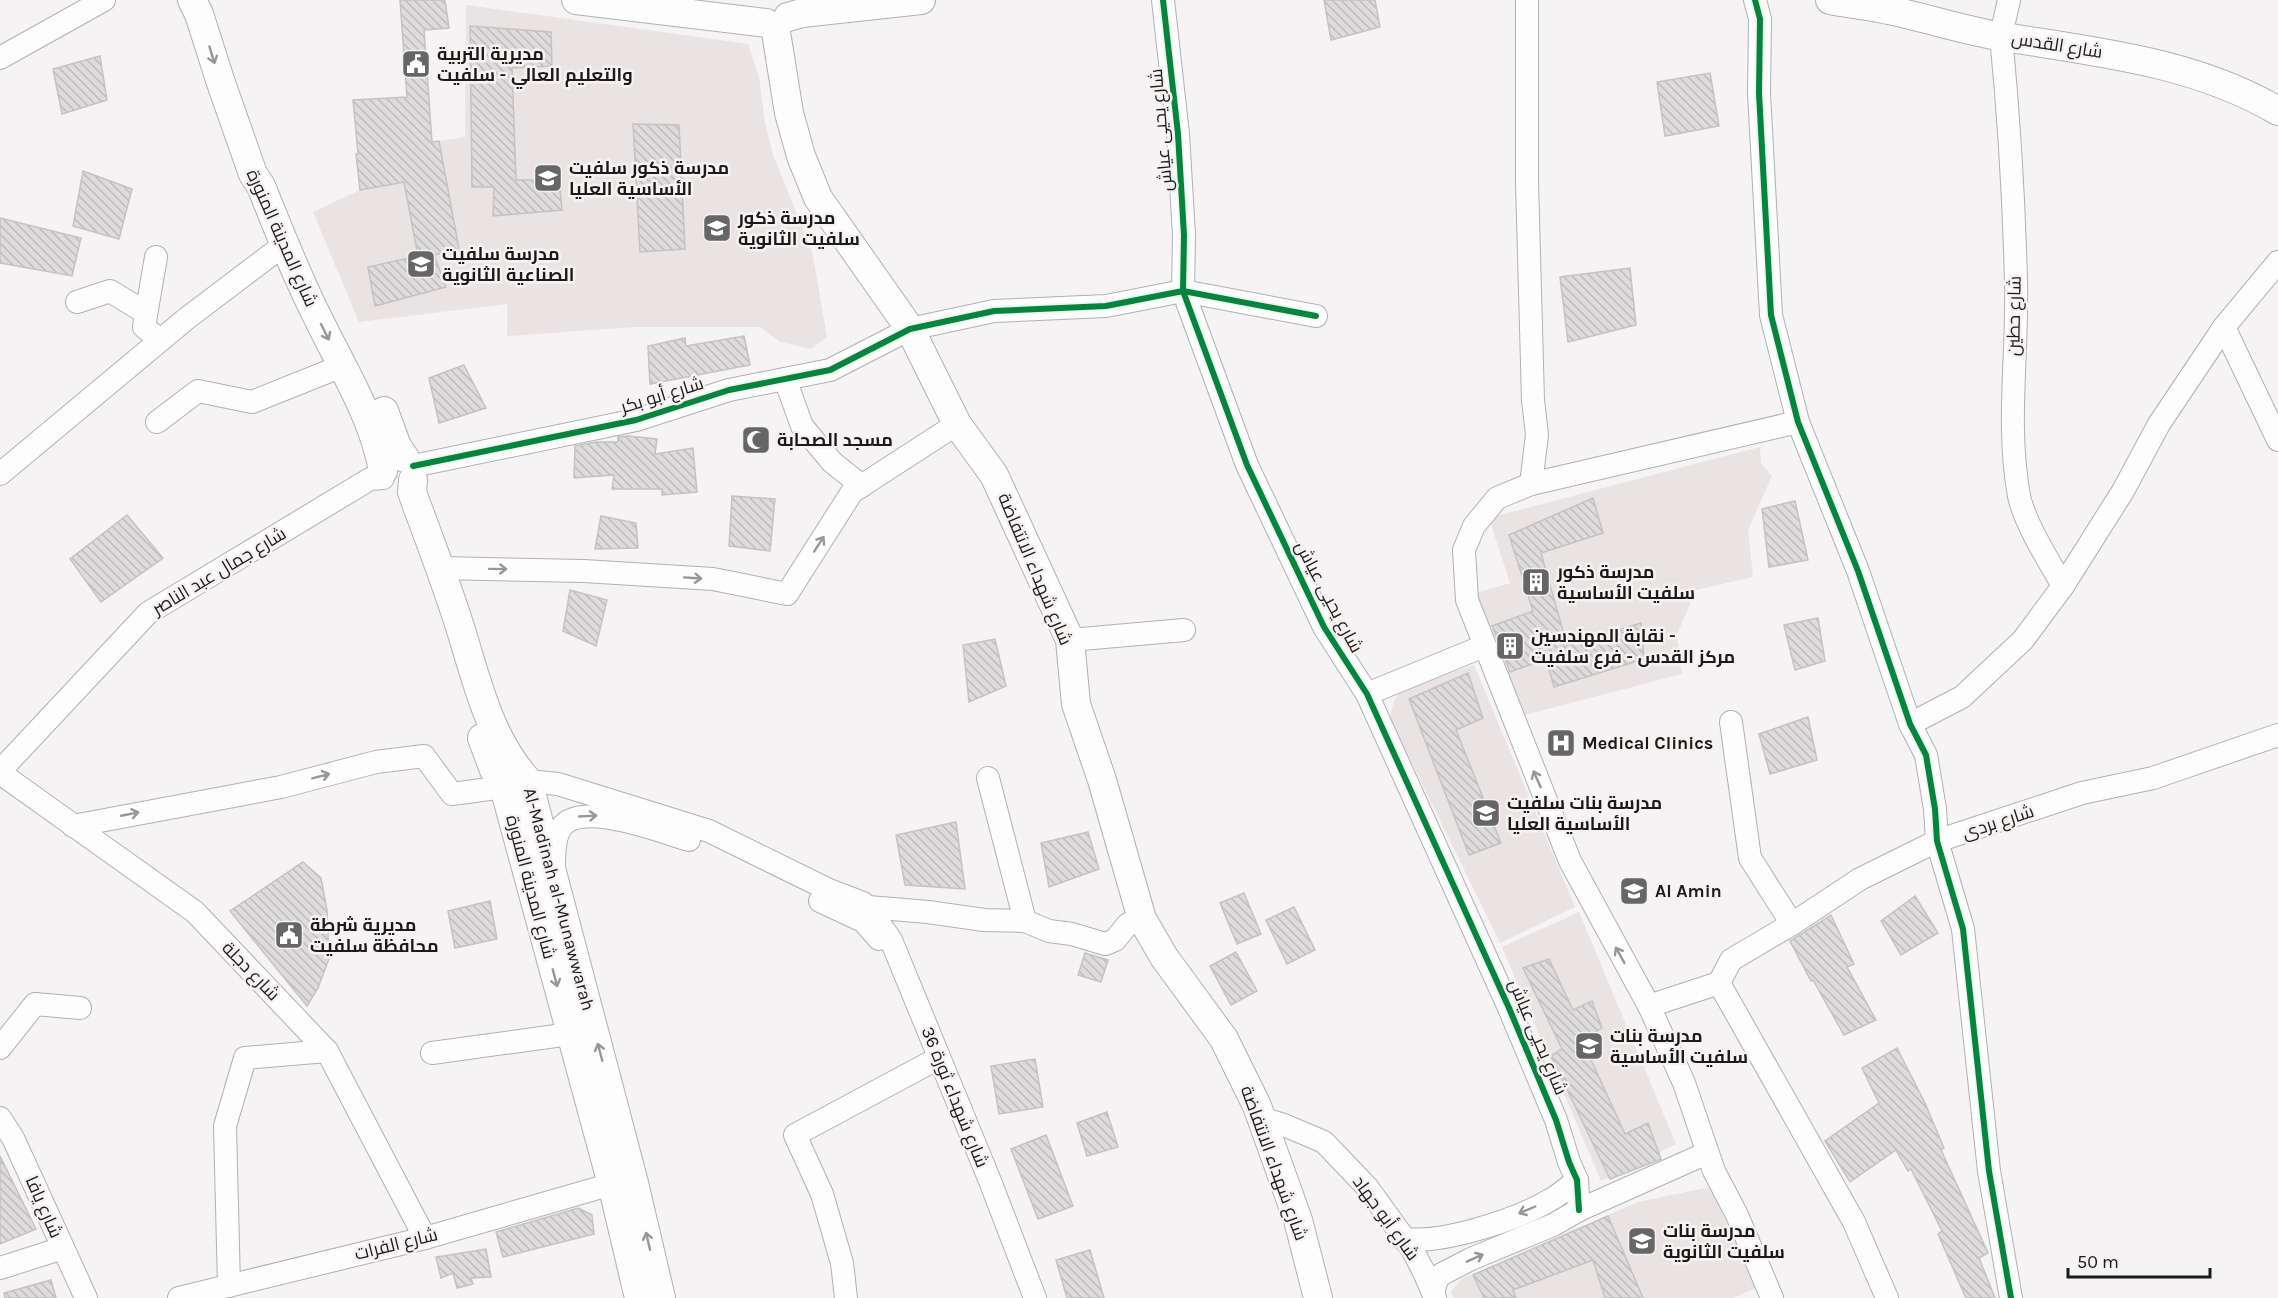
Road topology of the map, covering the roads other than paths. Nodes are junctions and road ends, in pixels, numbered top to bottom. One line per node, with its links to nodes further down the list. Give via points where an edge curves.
1 (104, 0): 14 (street)
2 (192, 0): 17 (main road, شارع المدينة المنورة, one-way to 17, via 253,174)
3 (213, 0): 33 (main road, شارع المدينة المنورة, via 271,166 324,287 380,400 397,446)
4 (576, 0): 12 (main road)
5 (688, 0): 12 (main road)
6 (921, 0): 12 (main road)
7 (1163, 0): 20 (street, شارع يحيى عياش, via 1178,134)
8 (1527, 0): 35 (street, via 1527,182 1536,435)
9 (1755, 0): 30 (street, via 1760,19 1759,93 1771,315)
10 (1830, 0): 13 (main road, شارع القدس, via 1890,10)
11 (1912, 0): 13 (main road, شارع القدس)
12 (773, 11): 25 (main road, شارع شهداء الانتفاضة, via 789,113 818,198)
13 (2005, 19): 15 (main road, شارع القدس, via 2182,56 2229,70); 16 (main road, شارع القدس, via 2084,48 2178,70 2251,96); 38 (street, شارع حطين, via 2016,285 2012,437 2020,498 2040,546)
14 (0, 58)
15 (2278, 94)
16 (2278, 111)
17 (285, 244): 26 (street); 27 (main road, شارع المدينة المنورة, one-way to 27)
18 (156, 257): 22 (street)
19 (2278, 262): 24 (street)
20 (1183, 291): 23 (street); 25 (street, شارع أبو بكر, via 1106,306 994,311); 42 (street, شارع يحيى عياش, via 1247,465 1324,627)
21 (77, 302): 22 (street, via 110,291)
22 (146, 313): 26 (street, via 144,327)
23 (1316, 316)
24 (2223, 327): 32 (street); 38 (street, via 2159,424)
25 (910, 328): 28 (street, شارع أبو بكر, via 830,370); 31 (main road, شارع شهداء الانتفاضة)
26 (160, 340): 34 (street)
27 (342, 366): 29 (street, via 252,402 198,392); 33 (main road, شارع المدينة المنورة, via 372,432)
28 (785, 379): 33 (street, شارع أبو بكر, via 729,390 636,420); 36 (street, via 802,426 832,462)
29 (158, 422)
30 (1798, 422): 35 (street); 44 (street, via 1858,571)
31 (957, 424): 36 (street); 40 (main road, شارع شهداء الانتفاضة, via 994,475)
32 (2278, 440)
33 (398, 473): 37 (main road, Al-Madīnah al-Munawwarah, via 412,492); 46 (street, شارع جمال عبد الناصر, via 369,479 148,613); 48 (main road, شارع المدينة المنورة, via 403,506 468,702 494,770)
34 (0, 474)
35 (1531, 484): 41 (street, via 1497,498 1474,526 1464,550 1467,600)
36 (862, 486): 37 (street, one-way to 36, via 712,579 787,594 852,492)
37 (440, 568): 48 (main road, Al-Madīnah al-Munawwarah, via 492,725)
38 (2063, 586): 44 (street, via 2023,640 1962,697)
39 (1184, 630): 40 (street)
40 (1070, 640): 54 (main road, شارع شهداء الانتفاضة, via 1076,704)
41 (1484, 646): 42 (street); 59 (street, one-way to 41, via 1570,861)
42 (1367, 694): 69 (street, شارع يحيى عياش, via 1509,1008)
43 (1731, 722): 56 (street, via 1750,858)
44 (1910, 724): 50 (street, via 1926,755)
45 (2278, 735): 50 (street, شارع بردى, via 2153,778 2082,793)
46 (0, 772): 49 (street, شارع دجلة)
47 (988, 778): 55 (street)
48 (516, 784): 49 (street, one-way to 48, via 280,787 376,762 424,756 452,794); 51 (main road, Al-Madīnah al-Munawwarah); 52 (street, via 558,784 709,831); 61 (main road, شارع المدينة المنورة, one-way to 61)
49 (73, 826): 63 (street, شارع دجلة, via 195,912)
50 (1937, 841): 56 (street, شارع بردى, via 1860,879); 89 (street, via 1963,929 1989,1171)
51 (553, 875): 52 (street, one-way to 52, via 559,831 569,820 584,815 603,816 703,844); 82 (main road, Al-Madīnah al-Munawwarah, one-way to 51)
52 (865, 910): 53 (street); 57 (street, شارع شهداء ثورة 36); 65 (street, شارع شهداء ثورة 36)
53 (906, 911): 55 (street); 57 (street, via 893,922)
54 (1143, 919): 55 (street, via 1128,924 1115,940 1105,944); 67 (main road, شارع شهداء الانتفاضة, via 1164,957 1224,1039)
55 (1025, 921)
56 (1792, 924): 58 (street, شارع بردى, via 1731,960)
57 (891, 940): 85 (street, شارع شهداء ثورة 36)
58 (1719, 983): 59 (street); 88 (street, via 1854,1222)
59 (1649, 1006): 68 (street, via 1684,1083)
60 (80, 1008): 62 (street, via 35,1005)
61 (570, 1034): 64 (street); 70 (main road, شارع المدينة المنورة)
62 (0, 1048)
63 (327, 1051): 73 (street, شارع دجلة); 77 (street, via 245,1058 225,1126)
64 (432, 1053)
65 (933, 1061): 83 (street, via 795,1135 822,1194 842,1263); 84 (street, شارع شهداء ثورة 36)
66 (0, 1118): 75 (street, شارع يافا)
67 (1261, 1118): 74 (street, شارع أبو جهاد, via 1324,1142 1367,1187); 86 (main road, شارع شهداء الانتفاضة, via 1298,1220)
68 (1707, 1152): 71 (street); 87 (street)
69 (1577, 1180): 71 (street); 72 (street); 74 (street, one-way to 74, via 1550,1200 1486,1226 1450,1237)
70 (612, 1184): 73 (street, شارع الفرات); 81 (main road, شارع المدينة المنورة)
71 (1600, 1201): 72 (street)
72 (1580, 1210): 78 (street, one-way to 72, via 1442,1274)
73 (425, 1238): 77 (street, شارع الفرات)
74 (1402, 1238): 78 (street, شارع أبو جهاد)
75 (63, 1248): 76 (street); 79 (street, شارع يافا)
76 (0, 1268)
77 (229, 1286): 80 (street, شارع الفرات)
78 (1434, 1295)
79 (86, 1298)
80 (179, 1298)
81 (639, 1298)
82 (661, 1298)
83 (846, 1298)
84 (1028, 1298)
85 (1035, 1298)
86 (1318, 1298)
87 (1772, 1298)
88 (1887, 1298)
89 (2011, 1298)

